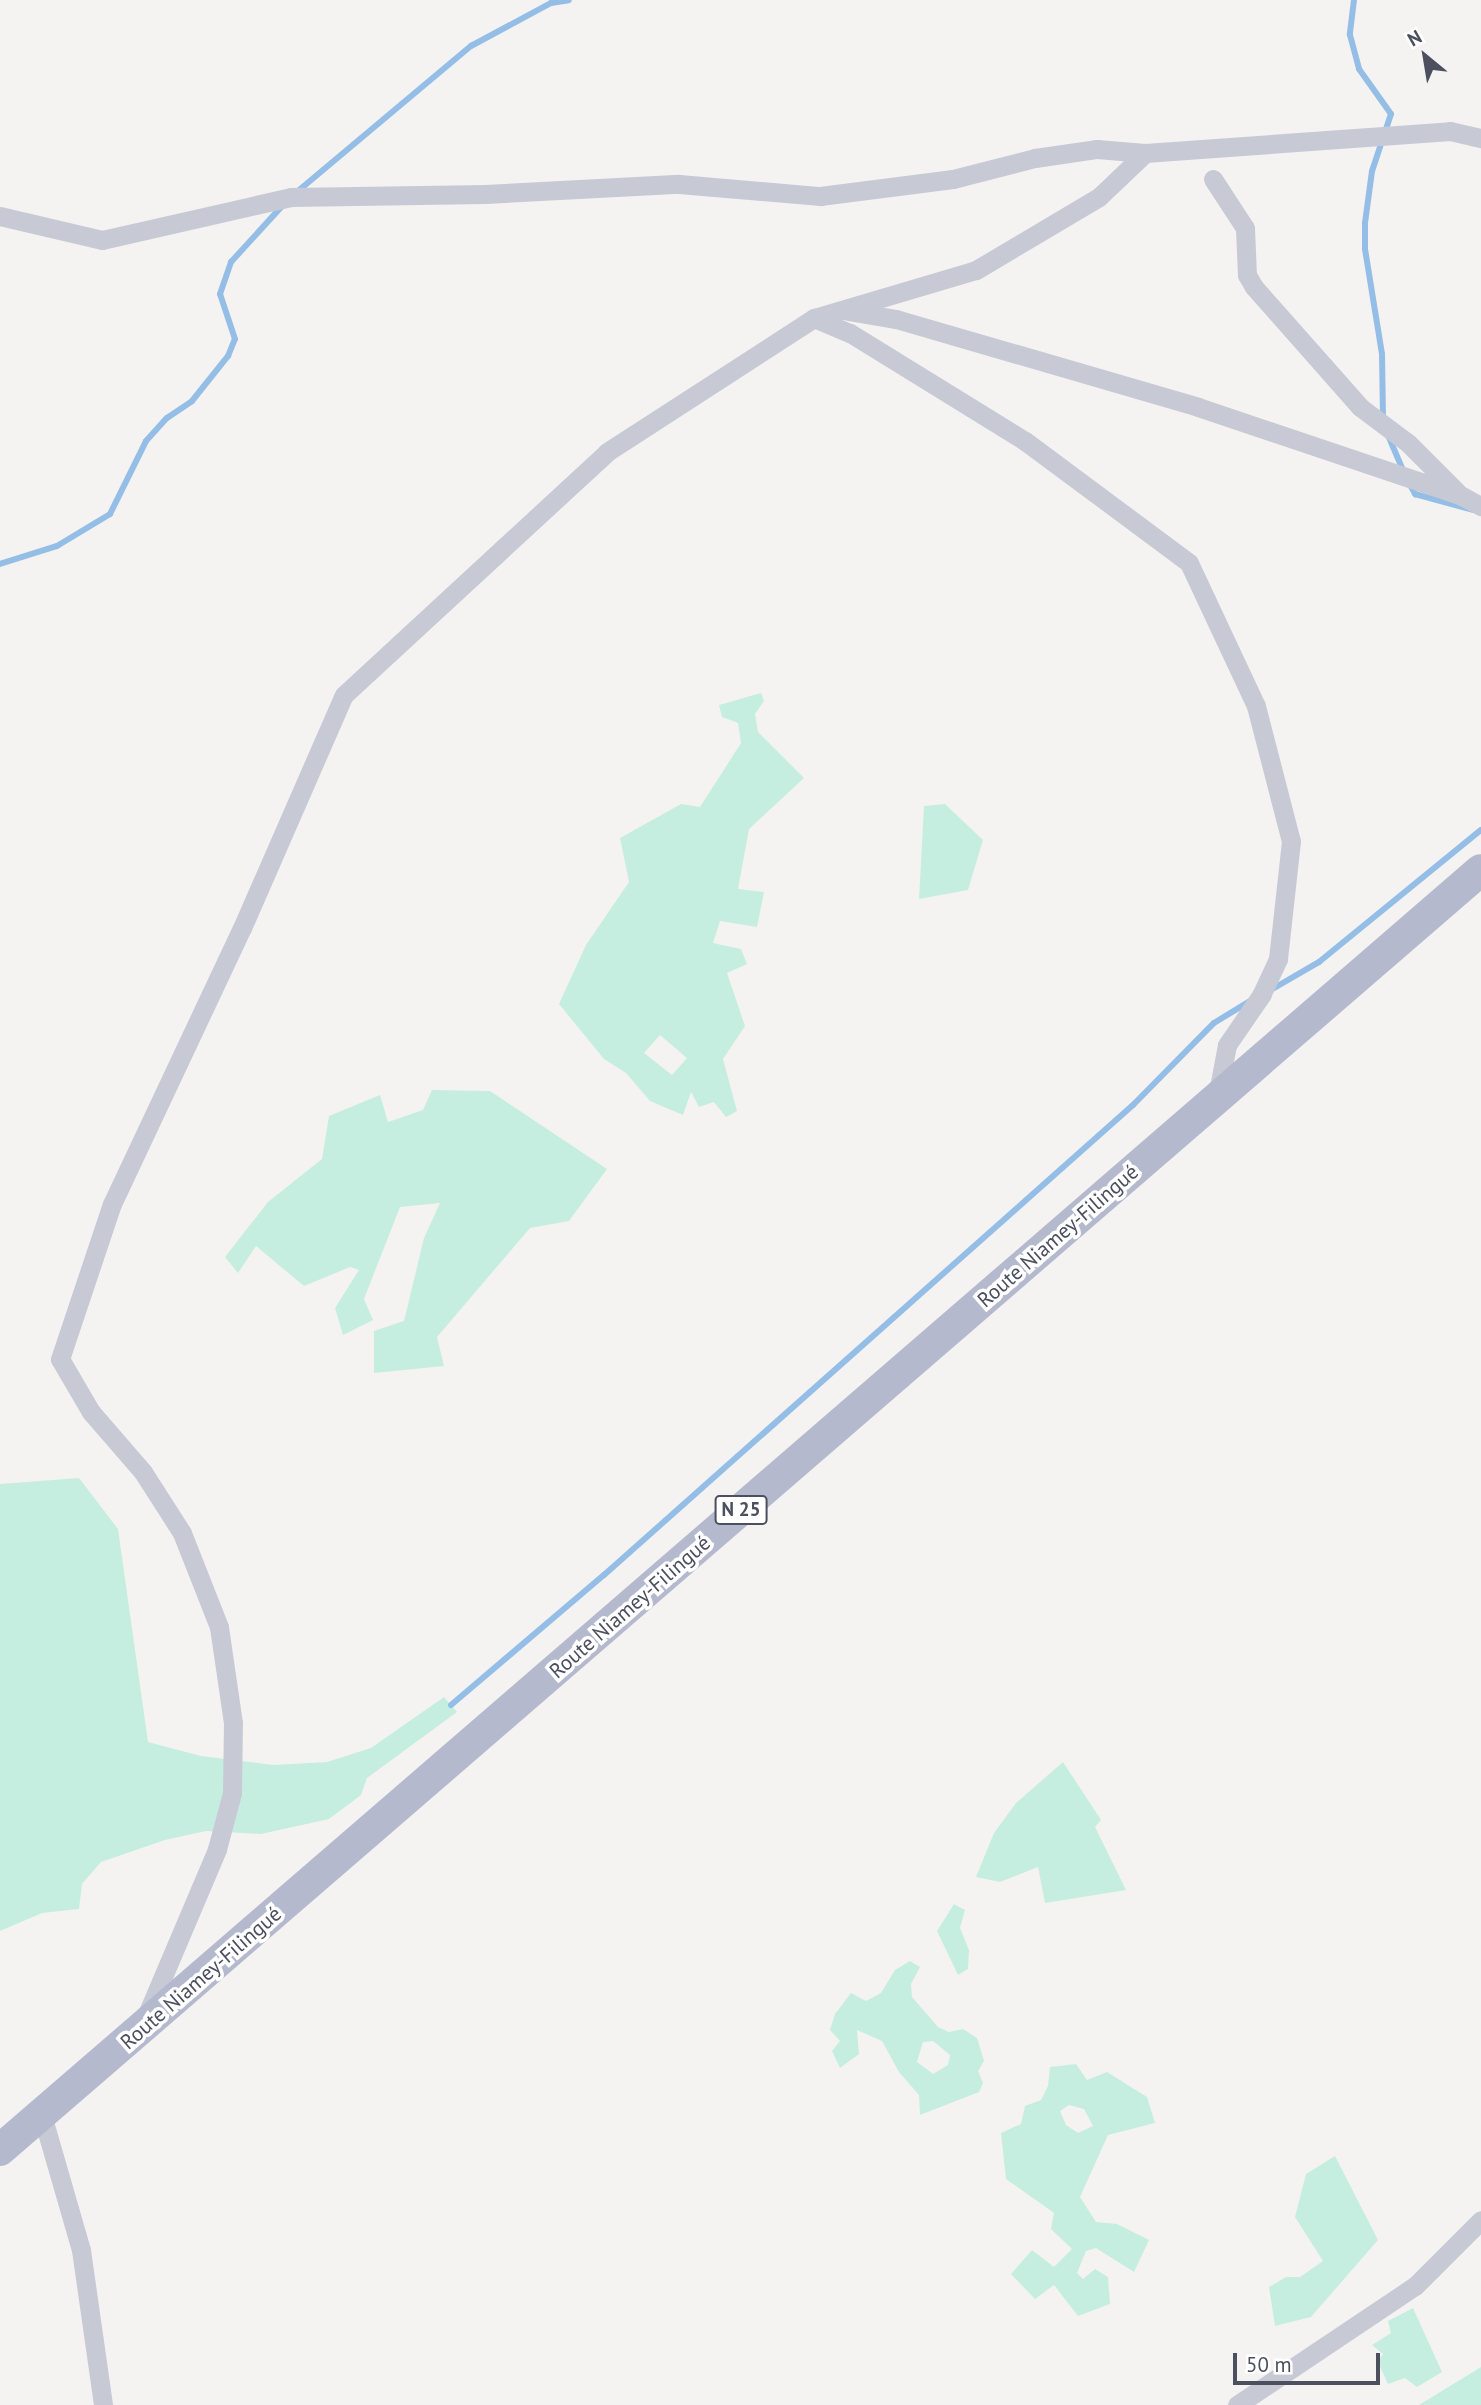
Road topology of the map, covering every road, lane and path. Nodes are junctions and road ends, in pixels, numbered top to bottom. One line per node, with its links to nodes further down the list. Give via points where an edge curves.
1 (1481, 138): 2 (street, via 1450,131)
2 (1145, 153): 4 (street, via 1085,151 953,178 820,196 679,184 291,197 102,240); 5 (street, via 1099,197 975,270)
3 (1213, 179): 7 (street, via 1245,228 1247,275 1254,287 1360,407 1408,443)
4 (0, 216)
5 (841, 310): 6 (street); 7 (street, via 897,319 1198,407)
6 (814, 318): 10 (street, via 850,333 1025,441 1189,563 1256,706 1291,841 1278,959 1262,995 1227,1045); 11 (street, via 607,452 344,695 112,1204 60,1359 91,1412 143,1472 182,1533 219,1627 233,1723 232,1793 217,1849)
7 (1460, 495): 8 (street)
8 (1481, 506)
9 (1481, 870): 10 (main road, Route Niamey-Filingué / N 25)
10 (1217, 1098): 11 (main road, Route Niamey-Filingué / N 25)
11 (141, 2029): 12 (main road, Route Niamey-Filingué / N 25)
12 (42, 2115): 13 (main road, Route Niamey-Filingué / N 25); 15 (street, via 81,2250)
13 (0, 2150)
14 (1481, 2220): 16 (street, via 1415,2286)
15 (103, 2405)
16 (1237, 2405)

